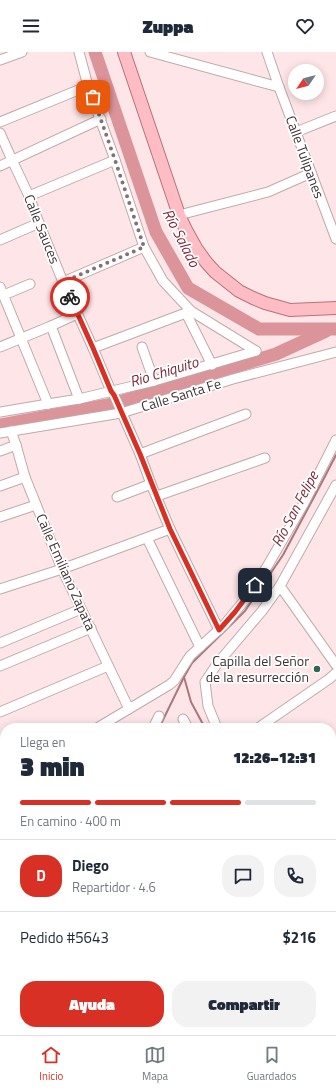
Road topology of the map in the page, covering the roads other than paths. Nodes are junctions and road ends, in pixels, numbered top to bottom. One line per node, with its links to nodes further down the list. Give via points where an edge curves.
1 (22, 52): 6 (street)
2 (79, 52): 7 (street)
3 (124, 52): 19 (main road)
4 (150, 52): 8 (street)
5 (267, 52): 8 (street, Calle Tulipanes)
6 (0, 60)
7 (88, 86): 10 (street); 11 (street)
8 (279, 87): 12 (street, Calle Tulipanes)
9 (336, 116): 12 (street)
10 (101, 119): 14 (street); 15 (street)
11 (0, 122)
12 (296, 132): 17 (street, Calle Tulipanes)
13 (0, 133): 14 (street, Calle Sauces)
14 (12, 160): 16 (street); 18 (street, Calle Sauces)
15 (115, 160): 18 (street); 23 (street)
16 (0, 166)
17 (311, 173): 19 (street, via 268,192); 21 (street, Calle Tulipanes)
18 (29, 196): 20 (street, Calle Sauces)
19 (179, 215): 27 (main road, via 192,242 206,262 215,272 252,298 290,310)
20 (39, 223): 22 (street); 24 (street, Calle Sauces)
21 (336, 239)
22 (0, 240)
23 (144, 247): 24 (street); 28 (street, via 163,281)
24 (63, 282): 29 (street, Calle Sauces)
25 (30, 284): 26 (street)
26 (2, 291): 31 (street)
27 (336, 308)
28 (188, 312): 34 (street); 36 (street); 36 (street, via 256,351)
29 (77, 314): 30 (street); 34 (street, Calle Sauces)
30 (51, 326): 31 (street); 39 (street)
31 (21, 338): 32 (street); 40 (street)
32 (0, 347)
33 (142, 347): 37 (street)
34 (93, 348): 38 (street, Calle Sauces)
35 (336, 352): 41 (street, Calle Santa Fe)
36 (212, 365): 37 (street)
37 (154, 381): 38 (street)
38 (112, 393): 39 (street); 41 (street, Calle Sauces)
39 (79, 399): 40 (street)
40 (48, 404): 42 (street)
41 (120, 410): 44 (street, Calle Santa Fe); 49 (street, Calle Sauces)
42 (0, 412)
43 (246, 414): 49 (street)
44 (11, 431): 45 (street, Calle Santa Fe); 47 (street, Calle Emiliano Zapata)
45 (0, 433)
46 (336, 440): 67 (street, via 268,565 249,595)
47 (16, 445): 48 (street); 51 (street, Calle Emiliano Zapata)
48 (0, 451)
49 (140, 454): 52 (street, Calle Sauces)
50 (265, 458): 55 (street)
51 (25, 477): 53 (street); 58 (street, Calle Emiliano Zapata)
52 (151, 484): 55 (street, Calle Sauces); 56 (street)
53 (0, 486)
54 (336, 486): 57 (street)
55 (156, 496): 60 (street, Calle Sauces)
56 (117, 497)
57 (332, 497): 63 (street)
58 (36, 505): 59 (street); 62 (street, Calle Emiliano Zapata)
59 (0, 517)
60 (170, 529): 61 (street); 67 (street, Calle Sauces)
61 (147, 538): 62 (street); 69 (street)
62 (62, 569): 64 (street); 65 (street, Calle Emiliano Zapata)
63 (280, 586): 70 (street); 81 (street, via 217,664 206,682 208,706)
64 (0, 589)
65 (81, 609): 66 (street, Calle Emiliano Zapata); 68 (street)
66 (91, 628): 71 (street); 72 (street, Calle Emiliano Zapata)
67 (219, 630): 69 (street)
68 (0, 643)
69 (200, 647): 74 (street, via 190,656 169,685)
70 (336, 665)
71 (0, 666)
72 (108, 666): 74 (street, Calle Emiliano Zapata); 75 (street)
73 (336, 673): 82 (street)
74 (129, 709): 78 (street)
75 (0, 712)
76 (159, 716): 79 (street)
77 (183, 719): 80 (street)
78 (105, 723)
79 (156, 723)
80 (185, 723)
81 (215, 723)
82 (265, 723)

